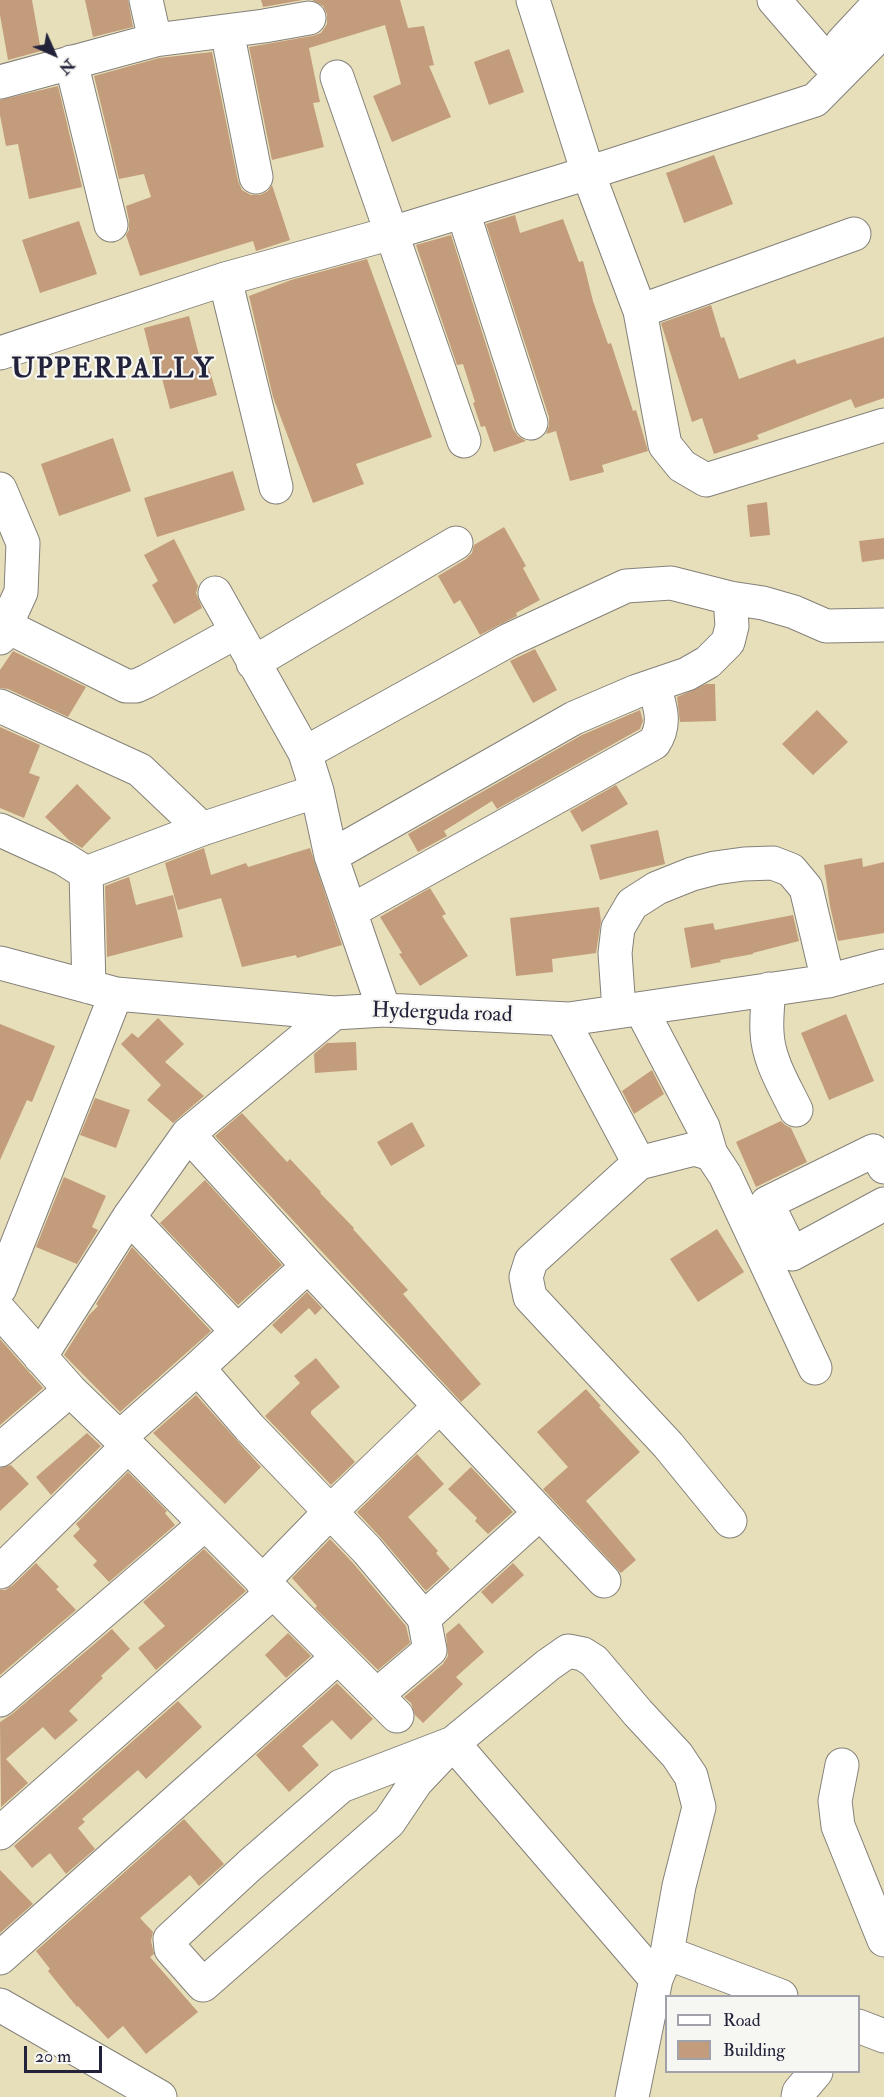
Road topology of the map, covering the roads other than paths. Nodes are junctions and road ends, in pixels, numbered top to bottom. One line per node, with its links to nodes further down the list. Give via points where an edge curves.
1 (146, 0): 8 (street)
2 (533, 0): 13 (street)
3 (774, 0): 10 (street)
4 (882, 0): 10 (street)
5 (309, 18): 7 (street)
6 (884, 30): 10 (street)
7 (226, 31): 8 (street); 14 (street)
8 (155, 40): 9 (street)
9 (71, 62): 12 (street); 16 (street)
10 (834, 66): 13 (street, via 815,100)
11 (337, 77): 17 (street)
12 (0, 82)
13 (588, 173): 15 (street); 20 (street)
14 (256, 177)
15 (463, 212): 17 (street); 22 (street)
16 (111, 225)
17 (392, 233): 19 (street); 24 (street)
18 (854, 234): 20 (street)
19 (225, 279): 21 (street); 25 (street)
20 (640, 311): 23 (street, via 665,446 682,466 706,480)
21 (0, 352)
22 (531, 423)
23 (884, 425)
24 (464, 441)
25 (276, 487)
26 (0, 489): 31 (street, via 23,543 21,592)
27 (456, 543): 33 (street)
28 (214, 593): 32 (street)
29 (730, 598): 30 (street, via 794,612 826,626); 34 (street, via 732,626 728,642 719,653 687,674); 36 (street, via 671,583 626,586 508,640)
30 (884, 625)
31 (3, 632): 32 (street, via 126,686 147,681)
32 (236, 632): 33 (street)
33 (253, 663): 36 (street)
34 (654, 686): 40 (street, via 574,718); 42 (street, via 663,721 654,743)
35 (0, 706): 38 (street, via 140,770)
36 (305, 753): 37 (street)
37 (317, 791): 38 (street); 40 (street)
38 (202, 829): 41 (street)
39 (0, 830): 41 (street)
40 (331, 856): 42 (street)
41 (86, 873): 47 (street)
42 (351, 911): 49 (street)
43 (0, 963): 47 (street, Hyderguda road)
44 (884, 966): 45 (street, Hyderguda road)
45 (828, 981): 46 (street, Hyderguda road); 48 (street, via 806,888 791,870 773,863 725,866 657,888 632,904 618,928 615,953)
46 (768, 989): 48 (street, Hyderguda road); 52 (street, via 770,1051)
47 (102, 991): 50 (street, Hyderguda road); 61 (street)
48 (630, 1010): 51 (street, Hyderguda road); 54 (street, via 703,1127)
49 (384, 1011): 50 (street, Hyderguda road); 51 (street, Hyderguda road)
50 (334, 1013): 53 (street)
51 (562, 1019): 55 (street)
52 (796, 1110)
53 (188, 1134): 58 (street); 60 (street)
54 (711, 1154): 55 (street, via 694,1149); 59 (street)
55 (639, 1163): 73 (street, via 531,1261 526,1277 530,1297 668,1445)
56 (884, 1167): 59 (street, via 873,1151 767,1203)
57 (884, 1204): 59 (street, via 792,1254)
58 (129, 1217): 63 (street); 64 (street)
59 (773, 1246): 66 (street)
60 (308, 1266): 63 (street); 68 (street)
61 (0, 1288)
62 (0, 1311): 64 (street)
63 (237, 1331): 65 (street)
64 (40, 1357): 67 (street)
65 (198, 1368): 69 (street); 71 (street)
66 (815, 1368)
67 (70, 1390): 69 (street); 70 (street)
68 (439, 1407): 71 (street); 72 (street)
69 (124, 1442): 74 (street); 75 (street)
70 (0, 1450)
71 (331, 1511): 77 (street); 78 (street)
72 (539, 1514): 76 (street); 78 (street)
73 (730, 1521)
74 (205, 1524): 77 (street); 80 (street)
75 (0, 1572)
76 (604, 1581)
77 (267, 1587): 79 (street); 83 (street)
78 (424, 1618): 79 (street, via 430,1650 387,1706)
79 (338, 1658): 85 (street)
80 (0, 1700)
81 (453, 1743): 81 (street, via 341,1786 170,1939 171,1949 203,1985 389,1822 416,1782); 86 (street); 86 (street, via 568,1651 594,1661 677,1755 691,1776 699,1807)
82 (842, 1764): 84 (street, via 835,1801 838,1826)
83 (0, 1833)
84 (884, 1940)
85 (0, 1958)
86 (661, 1966): 87 (street); 94 (street)
87 (776, 1995)
88 (0, 2005): 93 (street)
89 (860, 2027): 90 (street)
90 (884, 2036): 91 (street)
91 (860, 2045)
92 (815, 2073): 95 (street)
93 (160, 2097)
94 (632, 2097)
95 (798, 2097)

